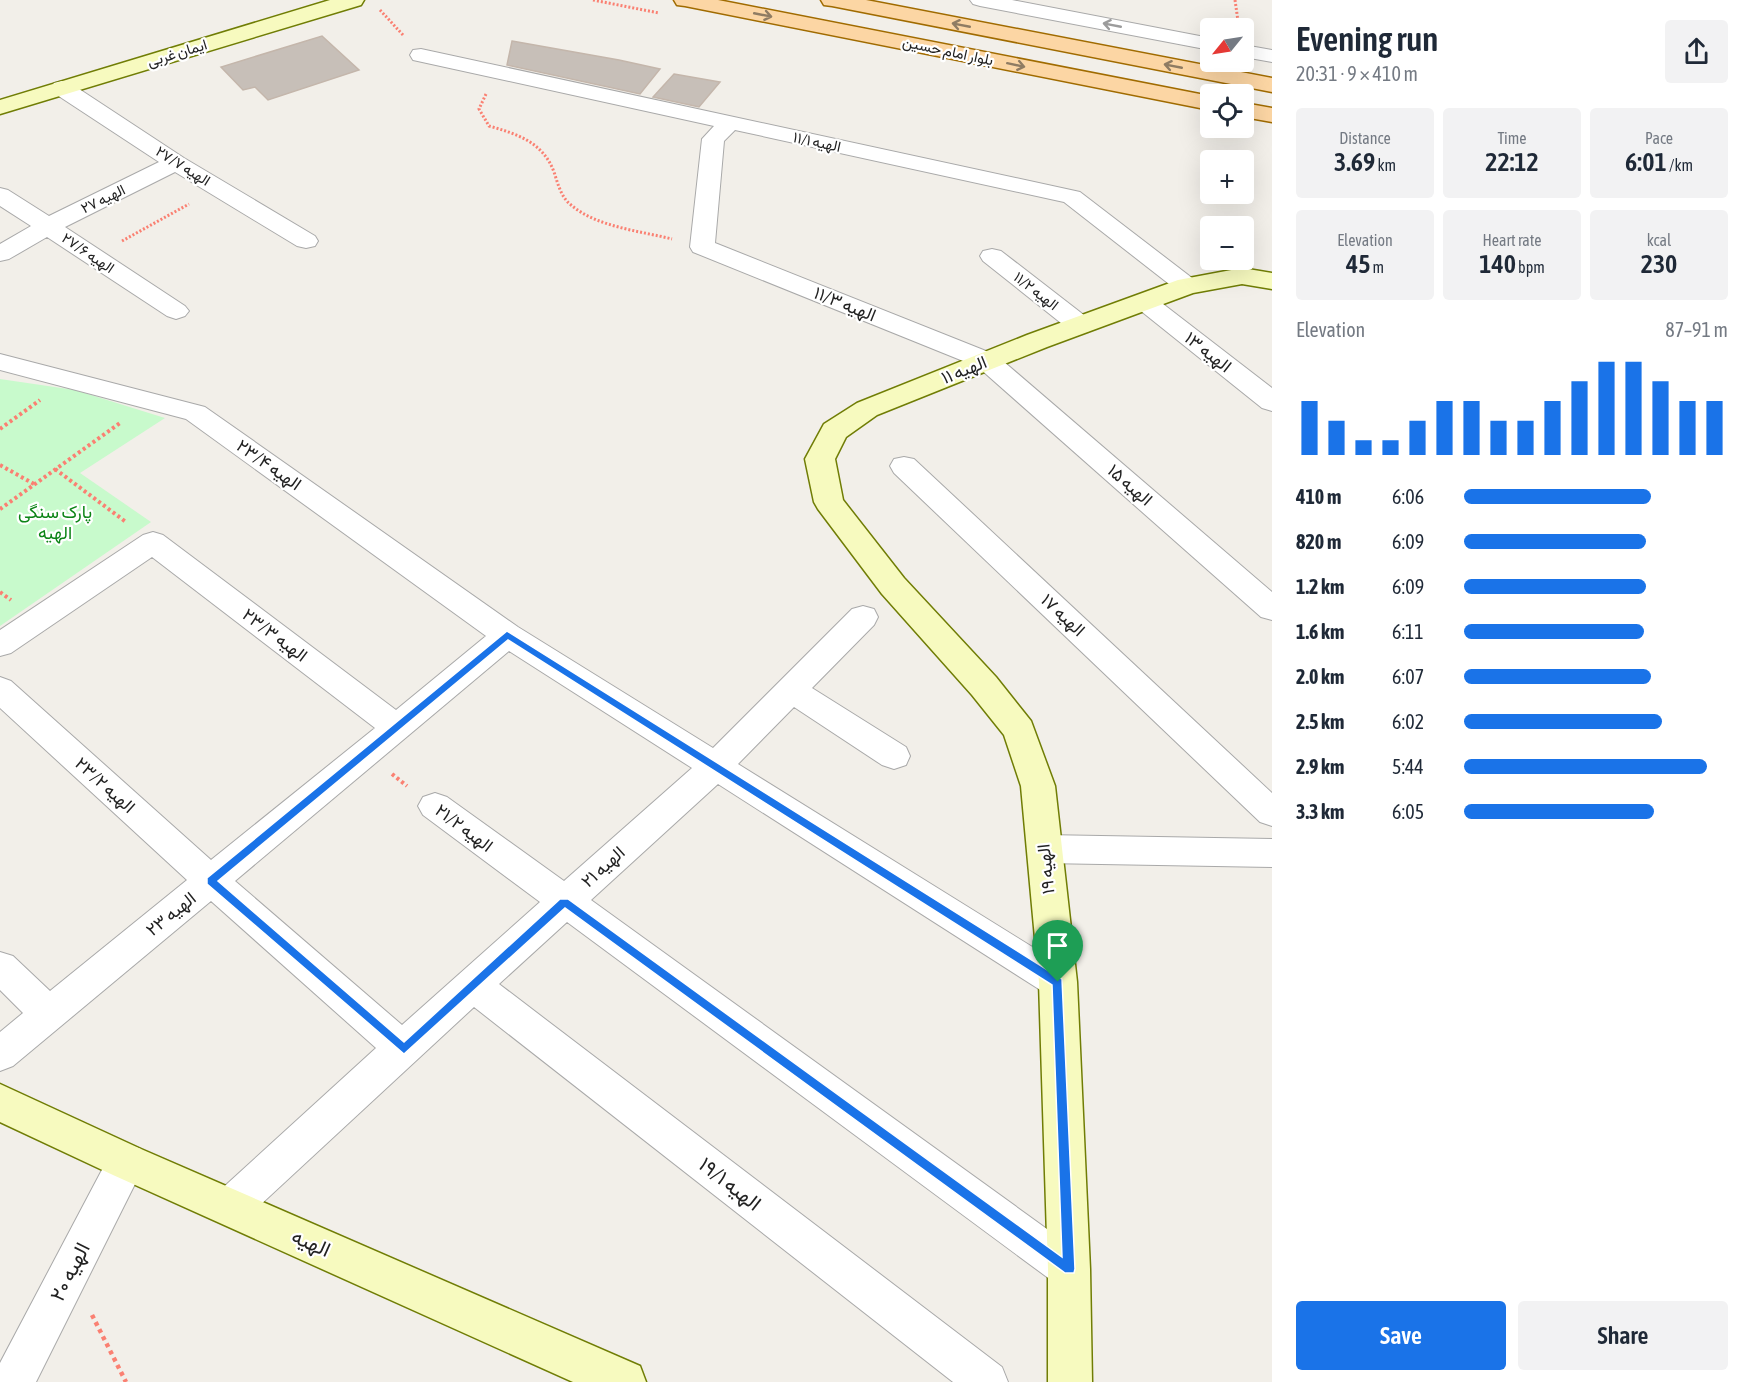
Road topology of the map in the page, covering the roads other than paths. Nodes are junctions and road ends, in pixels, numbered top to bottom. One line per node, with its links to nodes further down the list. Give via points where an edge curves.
1 (353, 0): 10 (street, ایمان غربی)
2 (685, 0): 11 (main road, بلوار امام حسین, one-way to 11)
3 (832, 0): 9 (main road, بلوار امام حسین, one-way to 3)
4 (980, 0): 5 (street, one-way to 4)
5 (1200, 42)
6 (1254, 53): 8 (street)
7 (421, 55): 15 (street, الهیه ۱۱/۱)
8 (1272, 56)
9 (1272, 85)
10 (62, 88): 12 (street, ایمان غربی); 16 (street, الهیه ۲۷/۷)
11 (1200, 102)
12 (0, 107)
13 (1254, 112): 14 (main road)
14 (1272, 115)
15 (729, 123): 23 (street, الهیه ۱۱/۱, via 1072,197); 27 (street, الهیه ۱۱/۳, via 713,139 702,247)
16 (176, 163): 18 (street, الهیه ۲۷); 19 (street, الهیه ۲۷/۷)
17 (0, 195): 18 (street, الهیه ۲۷/۶)
18 (48, 226): 20 (street, الهیه ۲۷); 25 (street, الهیه ۲۷/۶)
19 (306, 241)
20 (0, 254)
21 (992, 256): 26 (street, الهیه ۱۱/۲)
22 (1272, 281): 23 (street, الهیه ۱۱, via 1242,276)
23 (1187, 286): 24 (street, الهیه ۱۱)
24 (1145, 302): 26 (street, الهیه ۱۱); 29 (street, الهیه ۱۳)
25 (177, 311)
26 (1080, 325): 27 (street, الهیه ۱۱)
27 (987, 361): 31 (street, الهیه ۱۱, via 867,409 834,431 820,459 829,502); 32 (street, الهیه ۱۵)
28 (0, 362): 34 (street, الهیه ۲۳/۴, via 195,413)
29 (1272, 402)
30 (904, 466): 42 (street, الهیه ۱۷)
31 (893, 586): 43 (street, الهیه ۱۹, via 1019,730 1038,786)
32 (1272, 609)
33 (863, 617): 37 (street, الهیه ۲۱)
34 (507, 635): 38 (street, الهیه ۲۳); 40 (street, الهیه ۲۳/۴)
35 (0, 645): 38 (street, الهیه ۲۳/۳, via 153,542)
36 (0, 689): 45 (street, الهیه ۲۳/۲)
37 (791, 690): 39 (street); 40 (street, الهیه ۲۱)
38 (397, 728): 45 (street, الهیه ۲۳)
39 (894, 756)
40 (715, 767): 46 (street, الهیه ۲۱); 48 (street, الهیه ۲۳/۴)
41 (435, 806): 46 (street, الهیه ۲۱/۲)
42 (1272, 813)
43 (1044, 849): 44 (street); 48 (street, الهیه ۱۹)
44 (1272, 853)
45 (211, 881): 50 (street, الهیه ۲۳); 51 (street, الهیه ۲۳/۲)
46 (564, 902): 49 (street, الهیه ۲۱); 56 (street, الهیه ۲۱/۲)
47 (0, 967): 50 (street)
48 (1058, 982): 56 (street, الهیه ۱۹)
49 (474, 986): 51 (street, الهیه ۲۱); 59 (street, الهیه ۱۹/۱)
50 (49, 1014): 52 (street, الهیه ۲۳)
51 (404, 1049): 55 (street, الهیه ۲۱)
52 (0, 1054)
53 (0, 1102): 54 (street, الهیه)
54 (127, 1162): 55 (street, الهیه); 57 (street, الهیه ۲۰)
55 (230, 1207): 58 (street, الهیه)
56 (1069, 1269): 60 (street, الهیه ۱۹)
57 (14, 1382)
58 (624, 1382)
59 (987, 1382)
60 (1070, 1382)

